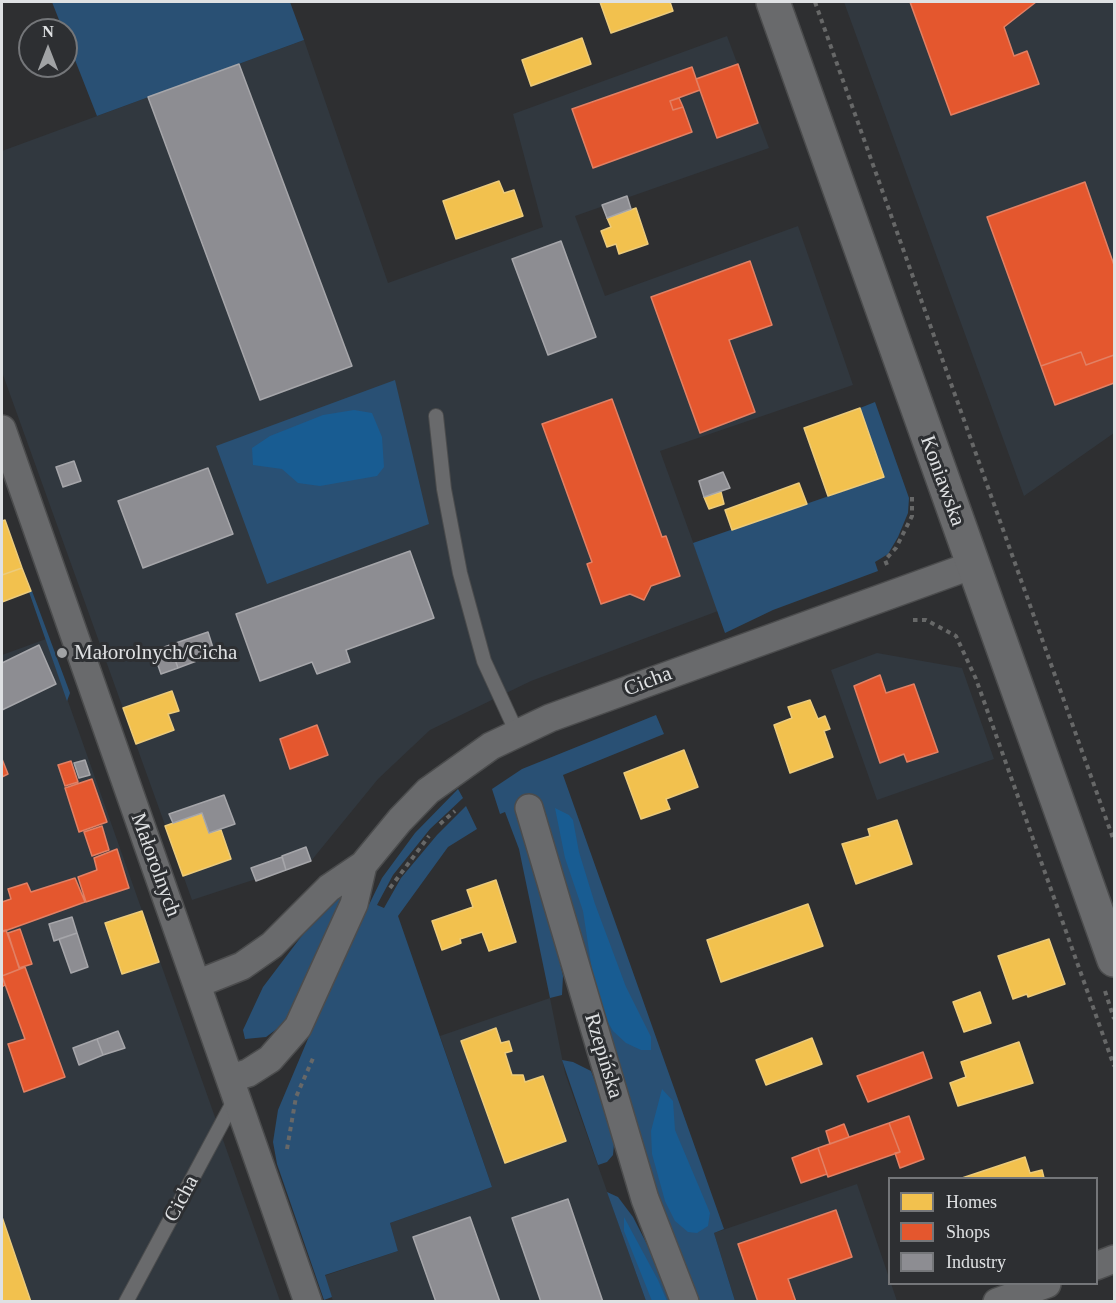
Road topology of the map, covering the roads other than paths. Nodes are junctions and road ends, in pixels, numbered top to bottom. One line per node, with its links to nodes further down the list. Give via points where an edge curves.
1 (773, 2): 4 (main road, Koniawska)
2 (436, 416): 5 (lane, via 444,489 460,573 484,661)
3 (2, 429): 9 (street, Małorolnych)
4 (973, 565): 5 (street, Cicha, via 719,655); 8 (main road, Koniawska)
5 (517, 733): 7 (street, Cicha, via 467,761 428,792)
6 (529, 808): 16 (street, Rzepińska, via 645,1199)
7 (363, 864): 9 (street, via 329,888 257,957); 10 (street, via 354,904 298,1027 270,1059)
8 (1114, 960)
9 (197, 984): 10 (street, Małorolnych)
10 (234, 1087): 14 (lane, Cicha); 15 (street, Małorolnych)
11 (1114, 1259): 12 (street)
12 (1098, 1265)
13 (1044, 1285): 17 (street)
14 (126, 1302)
15 (308, 1302)
16 (685, 1302)
17 (997, 1302)

